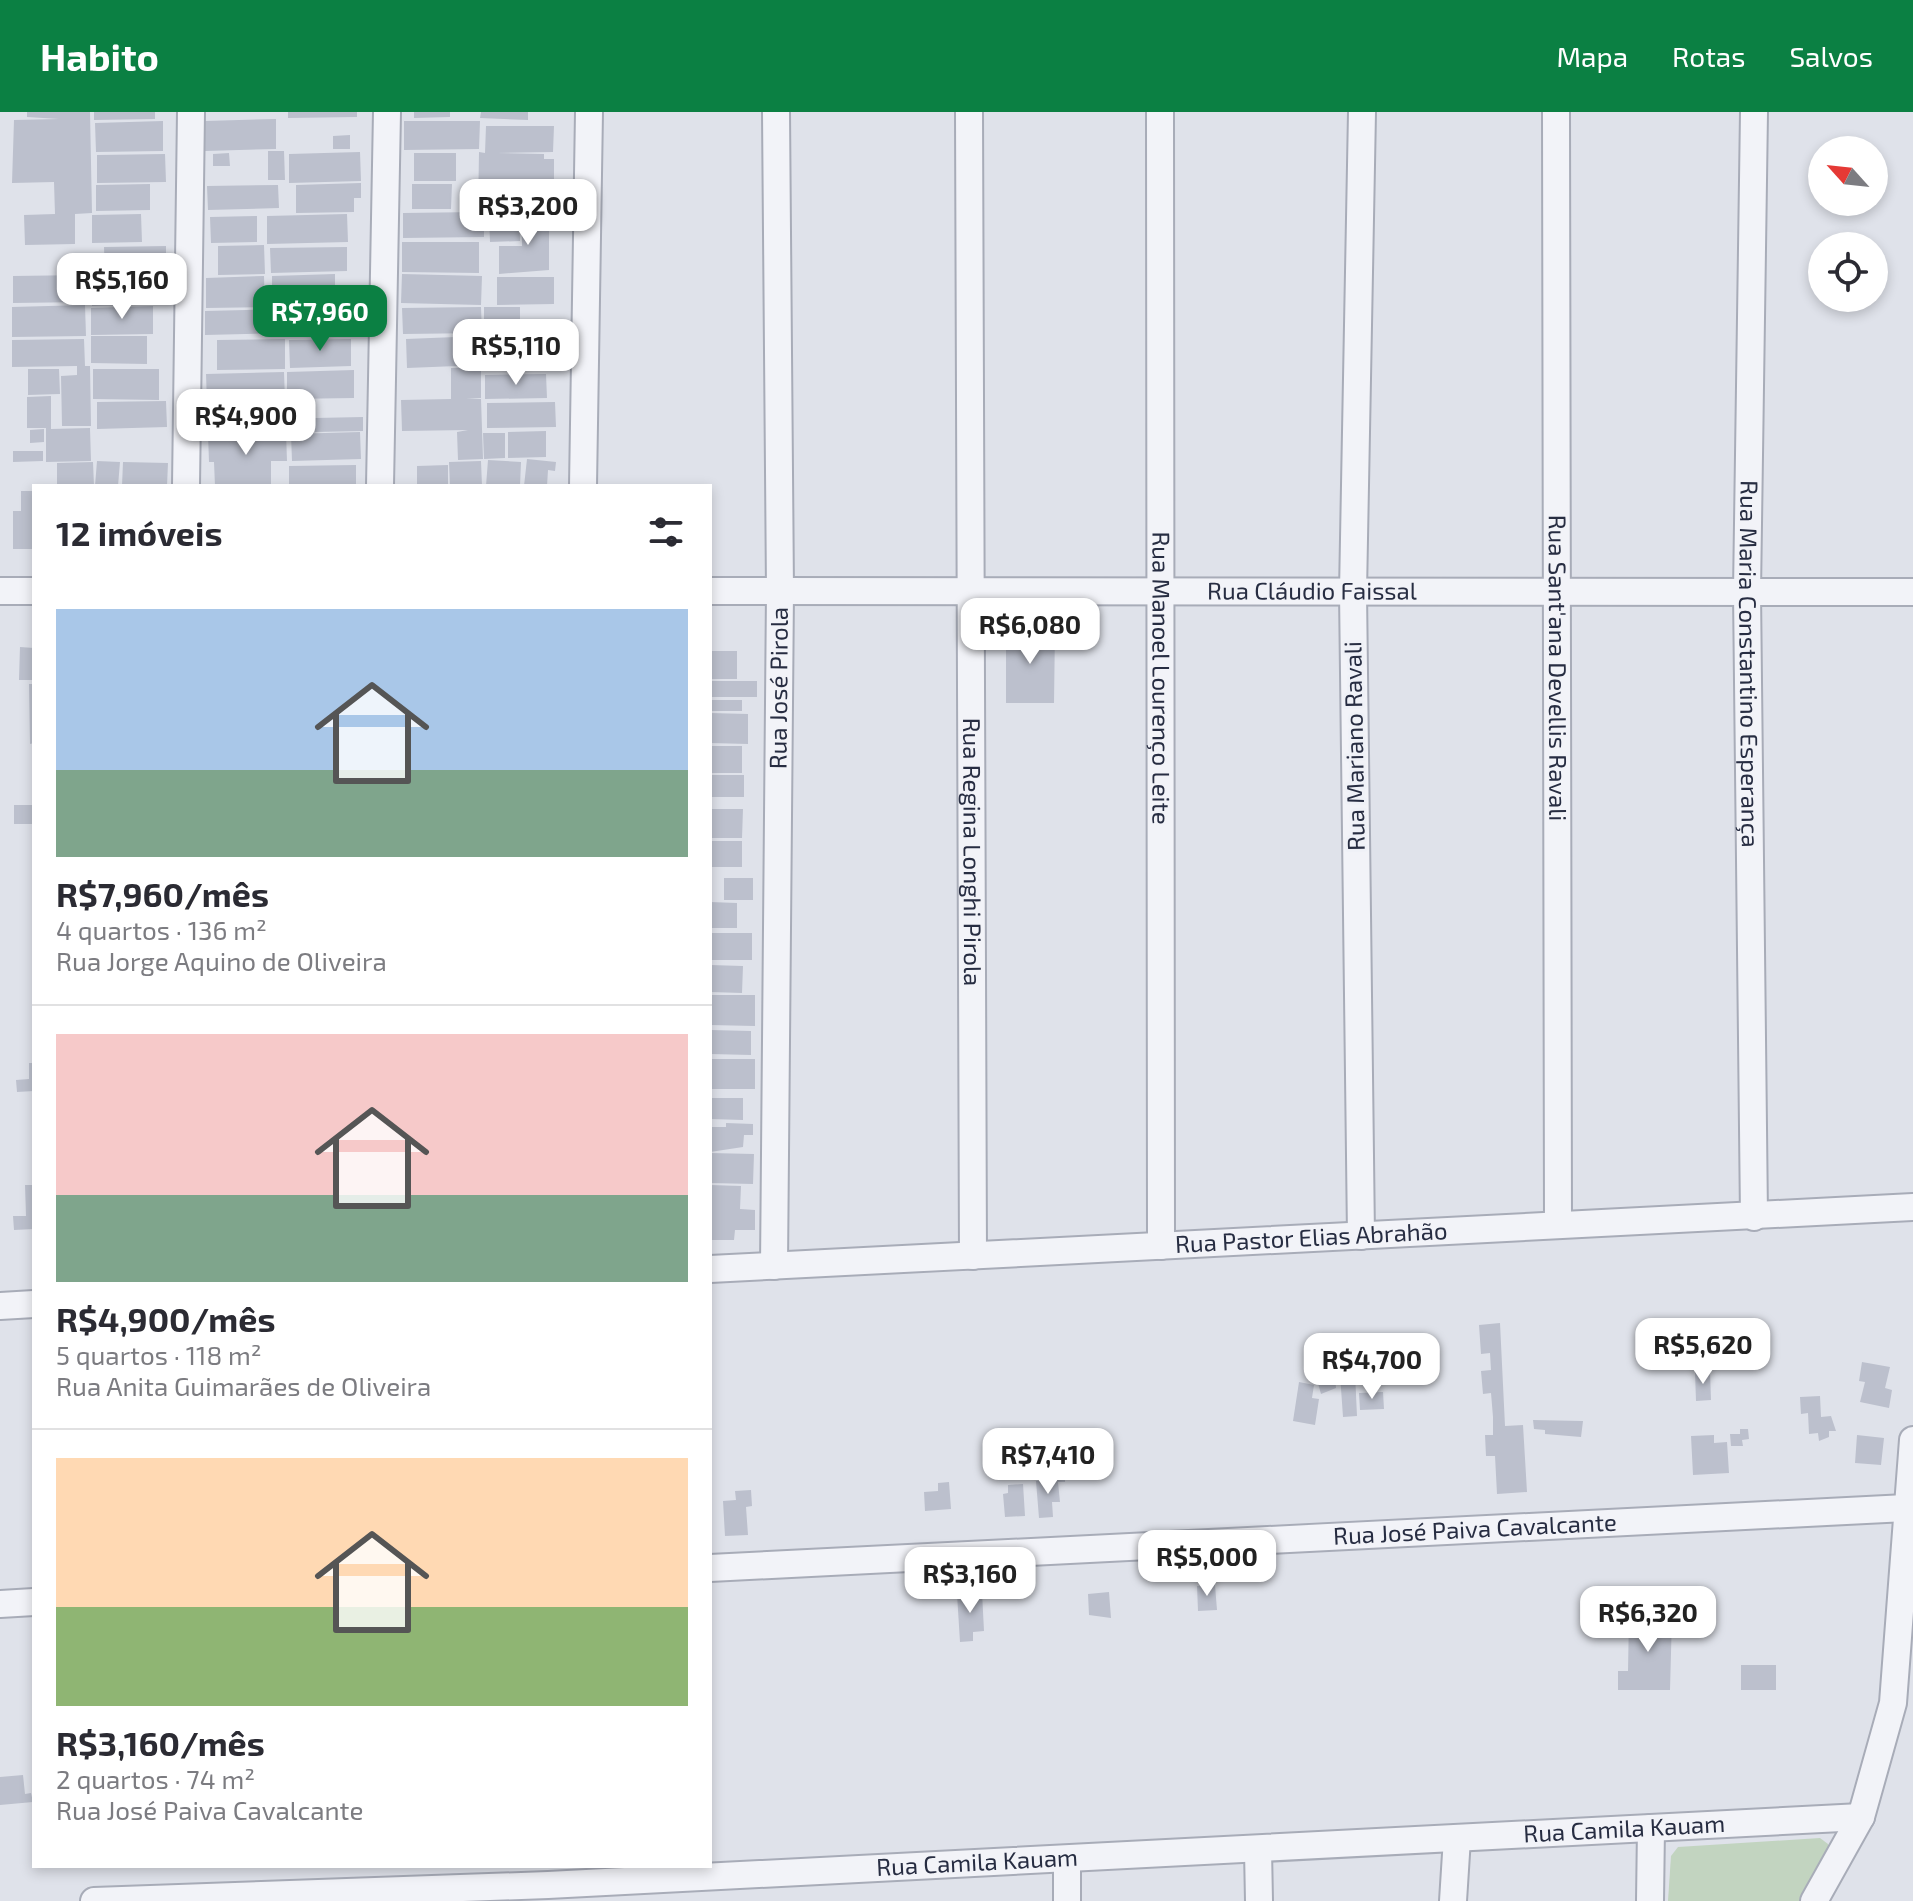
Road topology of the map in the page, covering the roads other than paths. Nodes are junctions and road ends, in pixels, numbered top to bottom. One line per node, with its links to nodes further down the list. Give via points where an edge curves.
1 (191, 112): 10 (street)
2 (387, 112): 11 (street)
3 (589, 112): 12 (street)
4 (776, 112): 16 (street, Rua José Pirola)
5 (969, 112): 17 (street, Rua Regina Longhi Pirola)
6 (1160, 112): 18 (street, Rua Manoel Lourenço Leite)
7 (1362, 112): 19 (street, Rua Mariano Ravali)
8 (1556, 112): 20 (street, Rua Sant'ana Devellis Ravali)
9 (1754, 112): 21 (street, Rua Maria Constantino Esperança)
10 (186, 484)
11 (380, 484)
12 (583, 484)
13 (0, 591): 14 (street)
14 (32, 591)
15 (712, 591): 16 (street, Rua Cláudio Faissal)
16 (780, 591): 17 (street, Rua Cláudio Faissal); 29 (street, Rua José Pirola)
17 (972, 591): 18 (street, Rua Cláudio Faissal); 28 (street, Rua Regina Longhi Pirola)
18 (1162, 592): 19 (street, Rua Cláudio Faissal); 27 (street, Rua Manoel Lourenço Leite)
19 (1353, 592): 20 (street, Rua Cláudio Faissal); 26 (street, Rua Mariano Ravali)
20 (1555, 592): 21 (street, Rua Cláudio Faissal); 25 (street, Rua Sant'ana Devellis Ravali)
21 (1747, 592): 22 (street, Rua Cláudio Faissal); 24 (street, Rua Maria Constantino Esperança)
22 (1913, 592)
23 (1913, 1207): 24 (street, Rua Pastor Elias Abrahão)
24 (1754, 1217): 25 (street, Rua Pastor Elias Abrahão)
25 (1558, 1225): 26 (street, Rua Pastor Elias Abrahão)
26 (1361, 1236): 27 (street, Rua Pastor Elias Abrahão)
27 (1161, 1246): 28 (street, Rua Pastor Elias Abrahão)
28 (973, 1256): 29 (street, Rua Pastor Elias Abrahão)
29 (774, 1266): 30 (street, Rua Pastor Elias Abrahão)
30 (712, 1269)
31 (32, 1304): 32 (street)
32 (0, 1306)
33 (1913, 1440): 34 (street)
34 (1906, 1508): 35 (street, Rua José Paiva Cavalcante); 38 (street, via 1893,1703)
35 (712, 1568)
36 (32, 1602): 37 (street)
37 (0, 1604)
38 (1861, 1817): 39 (street, Rua Camila Kauam); 50 (street)
39 (1651, 1828): 40 (street, Rua Camila Kauam); 49 (street)
40 (1457, 1838): 41 (street, Rua Camila Kauam); 48 (street)
41 (1258, 1850): 42 (street, Rua Camila Kauam); 47 (street)
42 (1067, 1859): 43 (street, Rua Camila Kauam); 46 (street)
43 (548, 1884): 44 (street, Rua Camila Kauam)
44 (195, 1899): 45 (street, Rua Camila Kauam)
45 (94, 1901)
46 (1067, 1901)
47 (1259, 1901)
48 (1453, 1901)
49 (1650, 1901)
50 (1814, 1901)

